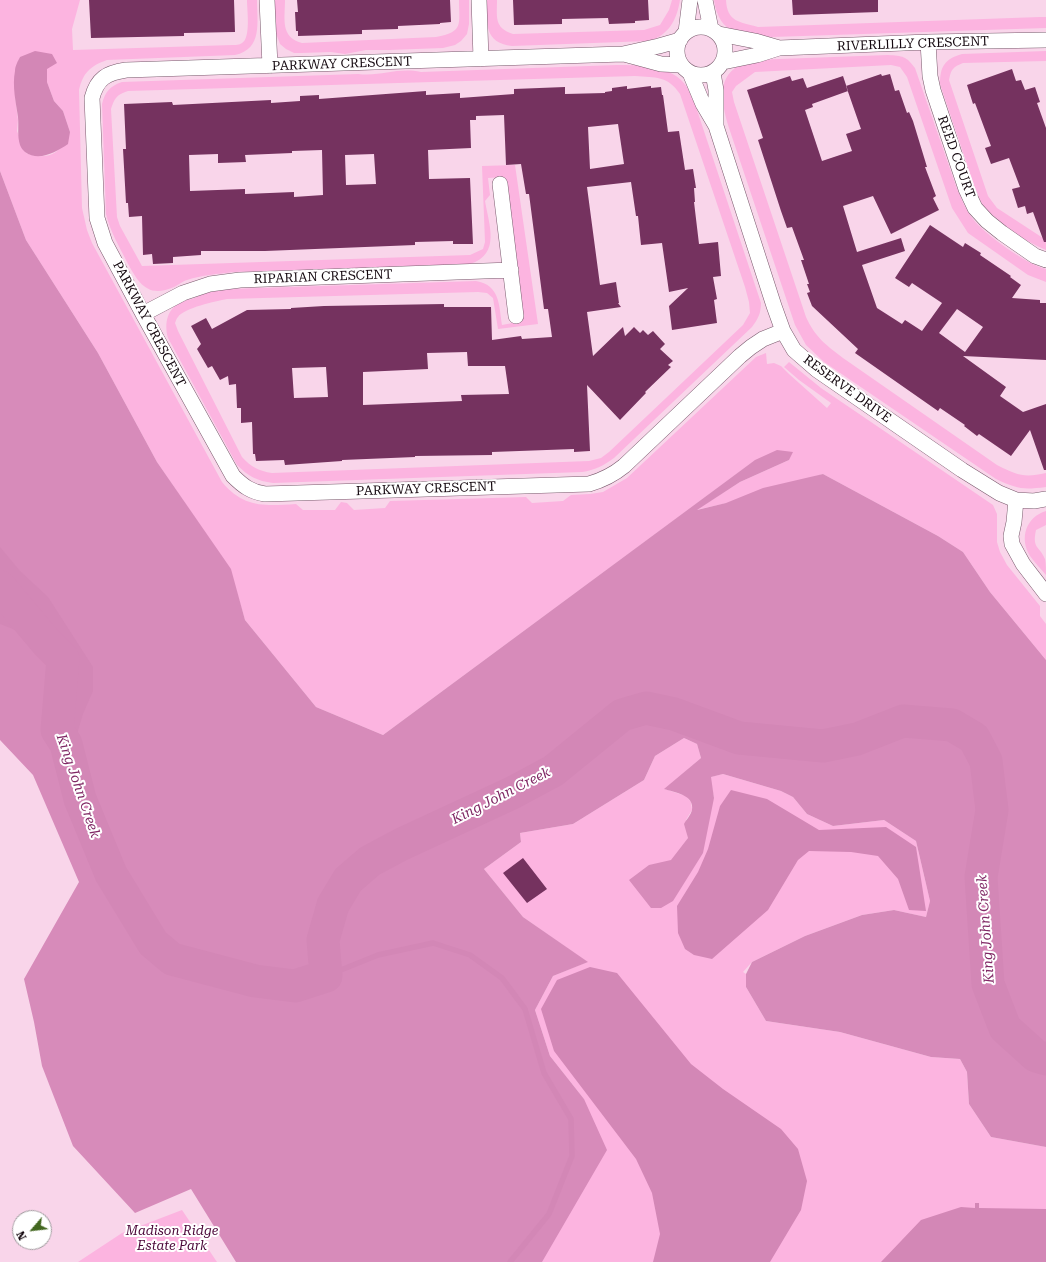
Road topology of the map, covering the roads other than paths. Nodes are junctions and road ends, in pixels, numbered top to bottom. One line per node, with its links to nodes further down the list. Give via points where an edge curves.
1 (267, 0): 12 (street)
2 (479, 0): 11 (street)
3 (690, 0): 6 (street)
4 (705, 0): 5 (street)
5 (715, 31): 6 (street, via 698,27); 9 (street, RIVERLILLY CRESCENT); 13 (street, via 723,40 726,55)
6 (683, 36): 10 (street, PARKWAY CRESCENT, via 659,46); 14 (street, via 677,52)
7 (1046, 40): 8 (street, RIVERLILLY CRESCENT)
8 (928, 42): 9 (street, RIVERLILLY CRESCENT); 17 (street, REED COURT, via 933,90 966,190 975,208 1002,233 1035,256)
9 (779, 48): 13 (street, RIVERLILLY CRESCENT)
10 (623, 54): 11 (street, PARKWAY CRESCENT); 14 (street, PARKWAY CRESCENT)
11 (481, 59): 12 (street, PARKWAY CRESCENT)
12 (270, 66): 19 (street, PARKWAY CRESCENT, via 126,70 104,77 95,86 92,109 97,218 105,243)
13 (718, 67): 14 (street, via 706,75 698,75); 15 (street, RESERVE DRIVE)
14 (686, 68): 15 (street, RESERVE DRIVE)
15 (716, 126): 21 (street, RESERVE DRIVE)
16 (500, 184): 18 (street)
17 (1046, 260)
18 (511, 270): 19 (street, RIPARIAN CRESCENT, via 240,280 210,284 182,294); 20 (street)
19 (143, 314): 21 (street, PARKWAY CRESCENT, via 233,476 254,492 265,494 589,484 602,480 624,466 751,346)
20 (516, 316)
21 (783, 331): 23 (street, RESERVE DRIVE, via 794,350 817,370 979,481)
22 (1046, 499): 23 (street, RESERVE DRIVE)
23 (1016, 500): 24 (street, via 1012,544 1023,564)
24 (1046, 594)

